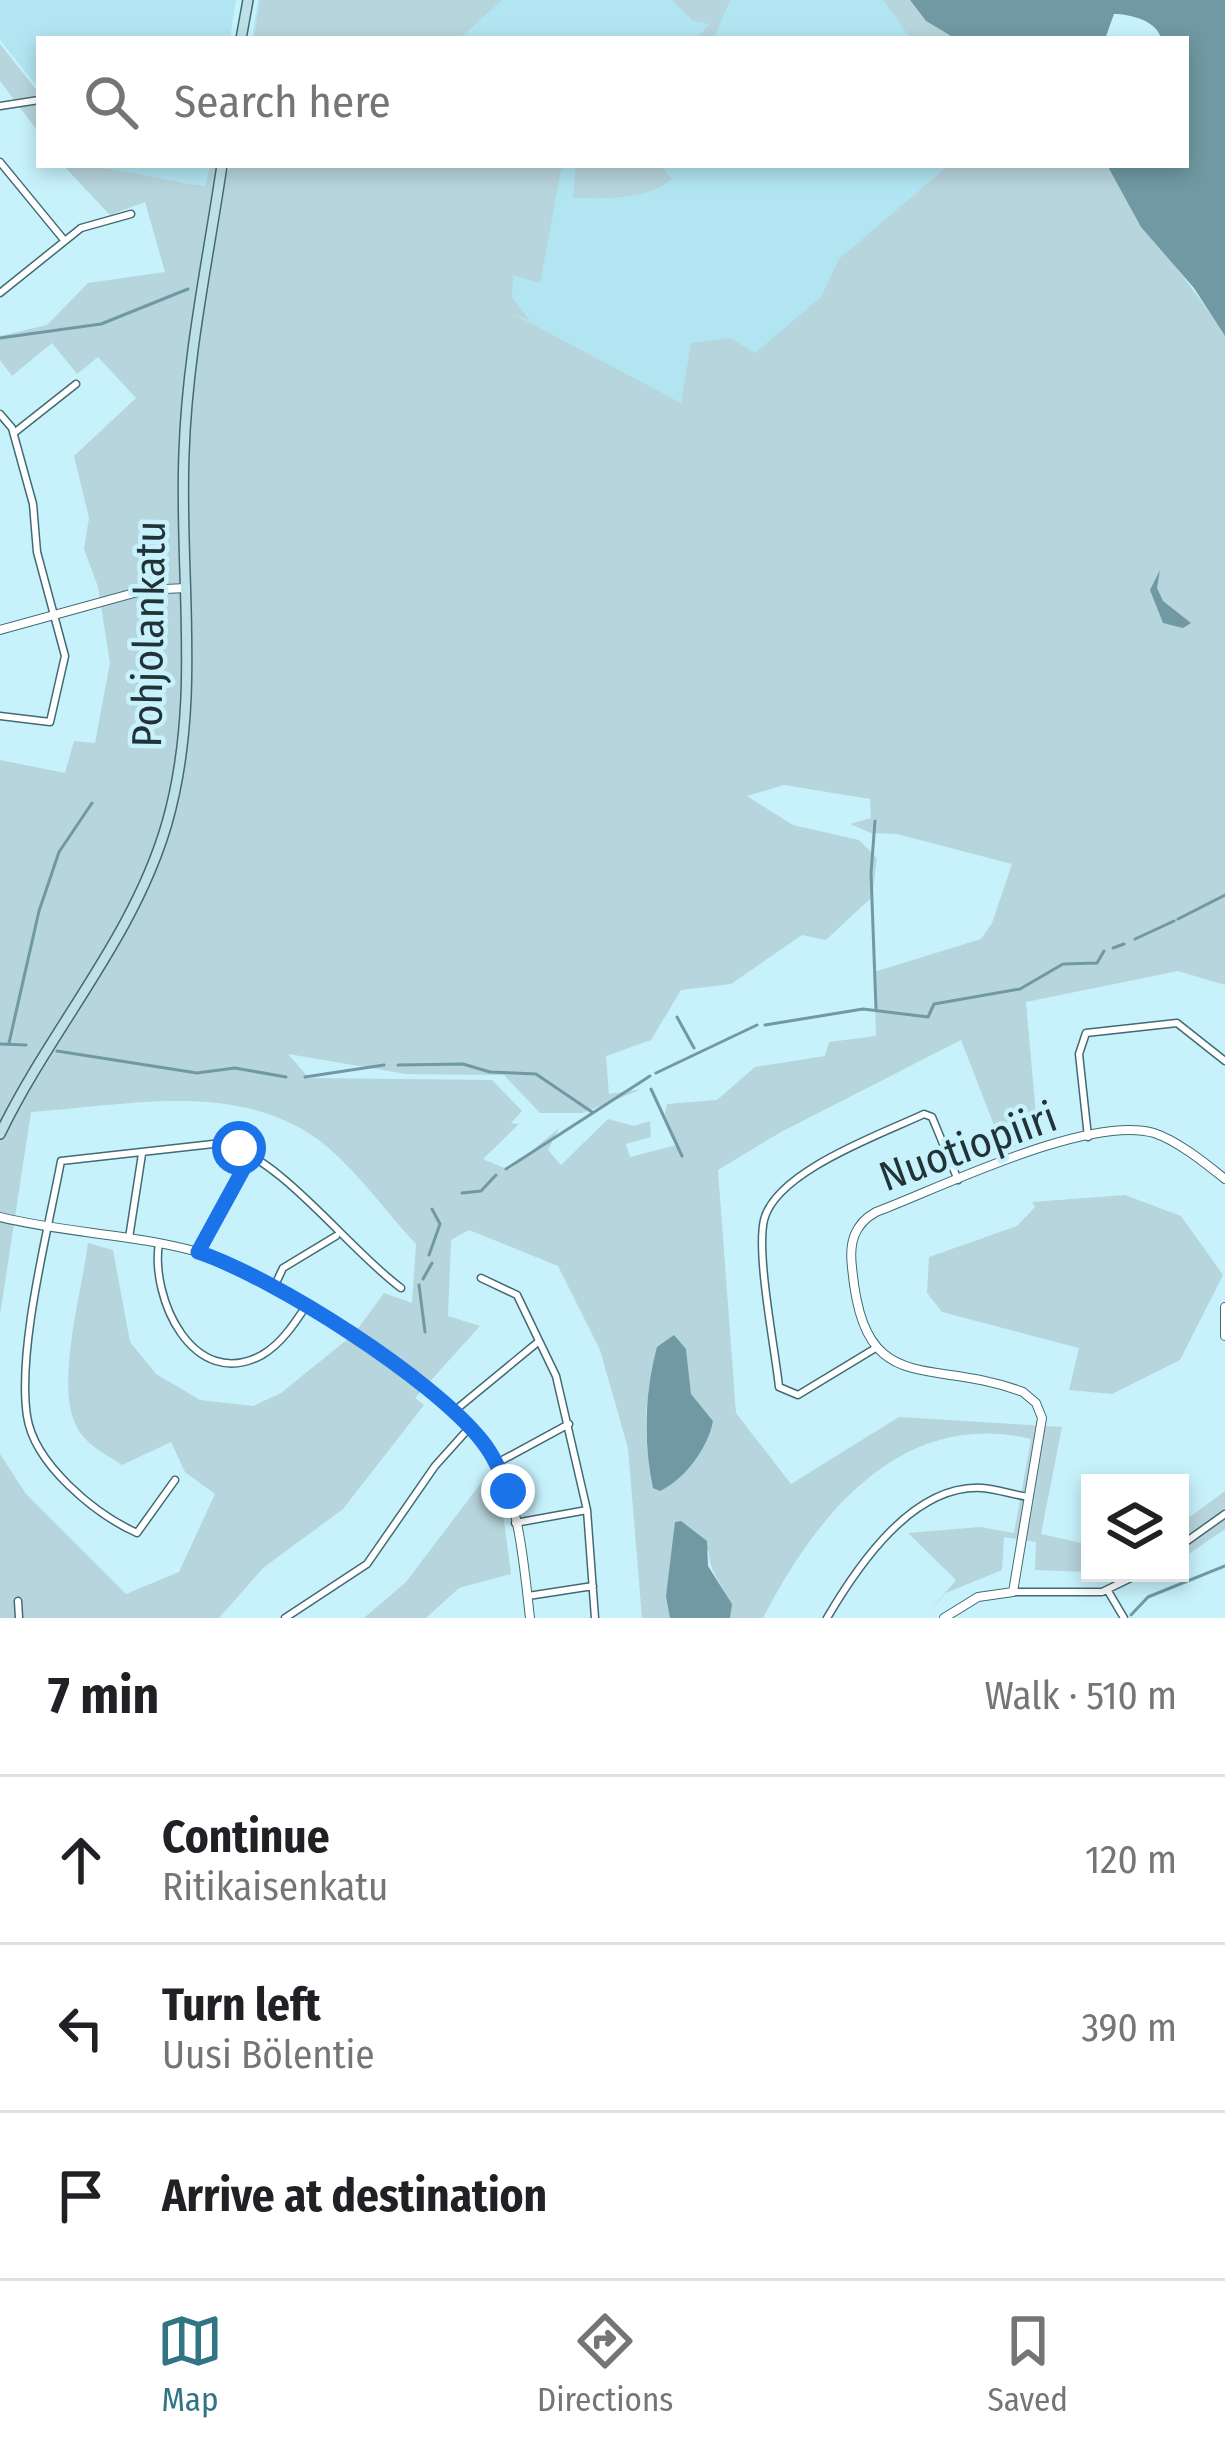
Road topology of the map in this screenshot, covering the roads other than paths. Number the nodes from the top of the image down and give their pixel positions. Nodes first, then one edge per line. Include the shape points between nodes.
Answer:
1 (248, 0) edge
2 (242, 36) edge
3 (36, 100) edge
4 (0, 106) edge
5 (0, 162) edge
6 (222, 168) edge
7 (131, 214) dead end
8 (64, 240) junction
9 (0, 293) edge
10 (76, 384) dead end
11 (0, 414) edge
12 (14, 433) junction
13 (186, 588) junction
14 (53, 614) junction
15 (0, 630) edge
16 (0, 716) edge
17 (1225, 1060) edge
18 (0, 1134) edge
19 (1088, 1137) junction
20 (142, 1154) junction
21 (251, 1155) junction
22 (1225, 1179) edge
23 (958, 1180) junction
24 (0, 1217) edge
25 (50, 1225) junction
26 (337, 1235) junction
27 (129, 1238) junction
28 (159, 1243) junction
29 (198, 1252) junction
30 (482, 1278) dead end
31 (275, 1285) junction
32 (401, 1288) dead end
33 (307, 1306) junction
34 (1225, 1307) edge
35 (1225, 1336) edge
36 (538, 1342) junction
37 (874, 1349) junction
38 (454, 1412) junction
39 (569, 1424) junction
40 (470, 1427) junction
41 (496, 1463) junction
42 (175, 1480) dead end
43 (1029, 1497) junction
44 (587, 1510) junction
45 (1225, 1514) edge
46 (515, 1523) junction
47 (1189, 1540) edge
48 (1124, 1582) edge
49 (593, 1586) junction
50 (1108, 1591) junction
51 (1013, 1592) junction
52 (528, 1597) junction
53 (18, 1601) dead end
54 (530, 1617) edge
55 (19, 1618) edge
56 (285, 1618) edge
57 (516, 1618) edge
58 (595, 1618) edge
59 (826, 1618) edge
60 (944, 1618) edge
61 (1123, 1618) edge

1 - 2 main road
3 - 4 street
5 - 8 street
6 - 13 main road, Pohjolankatu via 188,392
7 - 8 street
8 - 9 street
10 - 12 street
11 - 12 street
12 - 14 street
13 - 14 street
13 - 18 main road, Pohjolankatu via 184,742 157,855 115,942 33,1065
14 - 15 street
14 - 16 street via 65,656 52,718 43,724
17 - 19 street via 1177,1023 1086,1033 1079,1054
19 - 22 street, Nuotiopiiri via 1157,1134
19 - 23 street, Nuotiopiiri
20 - 21 street via 222,1143
20 - 25 street via 61,1161
20 - 27 street
21 - 26 street
21 - 29 street
23 - 37 street, Nuotiopiiri via 875,1212 857,1228 850,1256 855,1306
23 - 37 street via 924,1114 823,1162 770,1206 764,1239 779,1388 792,1396 806,1392
24 - 25 street
25 - 27 street
25 - 42 street via 26,1368 27,1418 47,1463 136,1534
26 - 31 street via 283,1268
26 - 32 street
27 - 28 street
28 - 29 street
28 - 33 street via 167,1314 208,1356 261,1356
29 - 31 street
30 - 36 street via 517,1295
31 - 33 street
33 - 38 street
34 - 35 street
36 - 38 street
36 - 39 street
37 - 43 street via 901,1364 1032,1398 1042,1427
38 - 40 street
39 - 41 street
39 - 44 street
40 - 41 street
40 - 56 street via 368,1564
41 - 46 street
43 - 51 street
43 - 59 street via 981,1488 929,1504 871,1546
44 - 46 street
44 - 49 street
45 - 47 street
46 - 52 street
48 - 50 street
49 - 52 street
49 - 58 street
50 - 51 street
50 - 61 street
51 - 60 street via 978,1597
52 - 54 street
53 - 55 street
54 - 57 street

